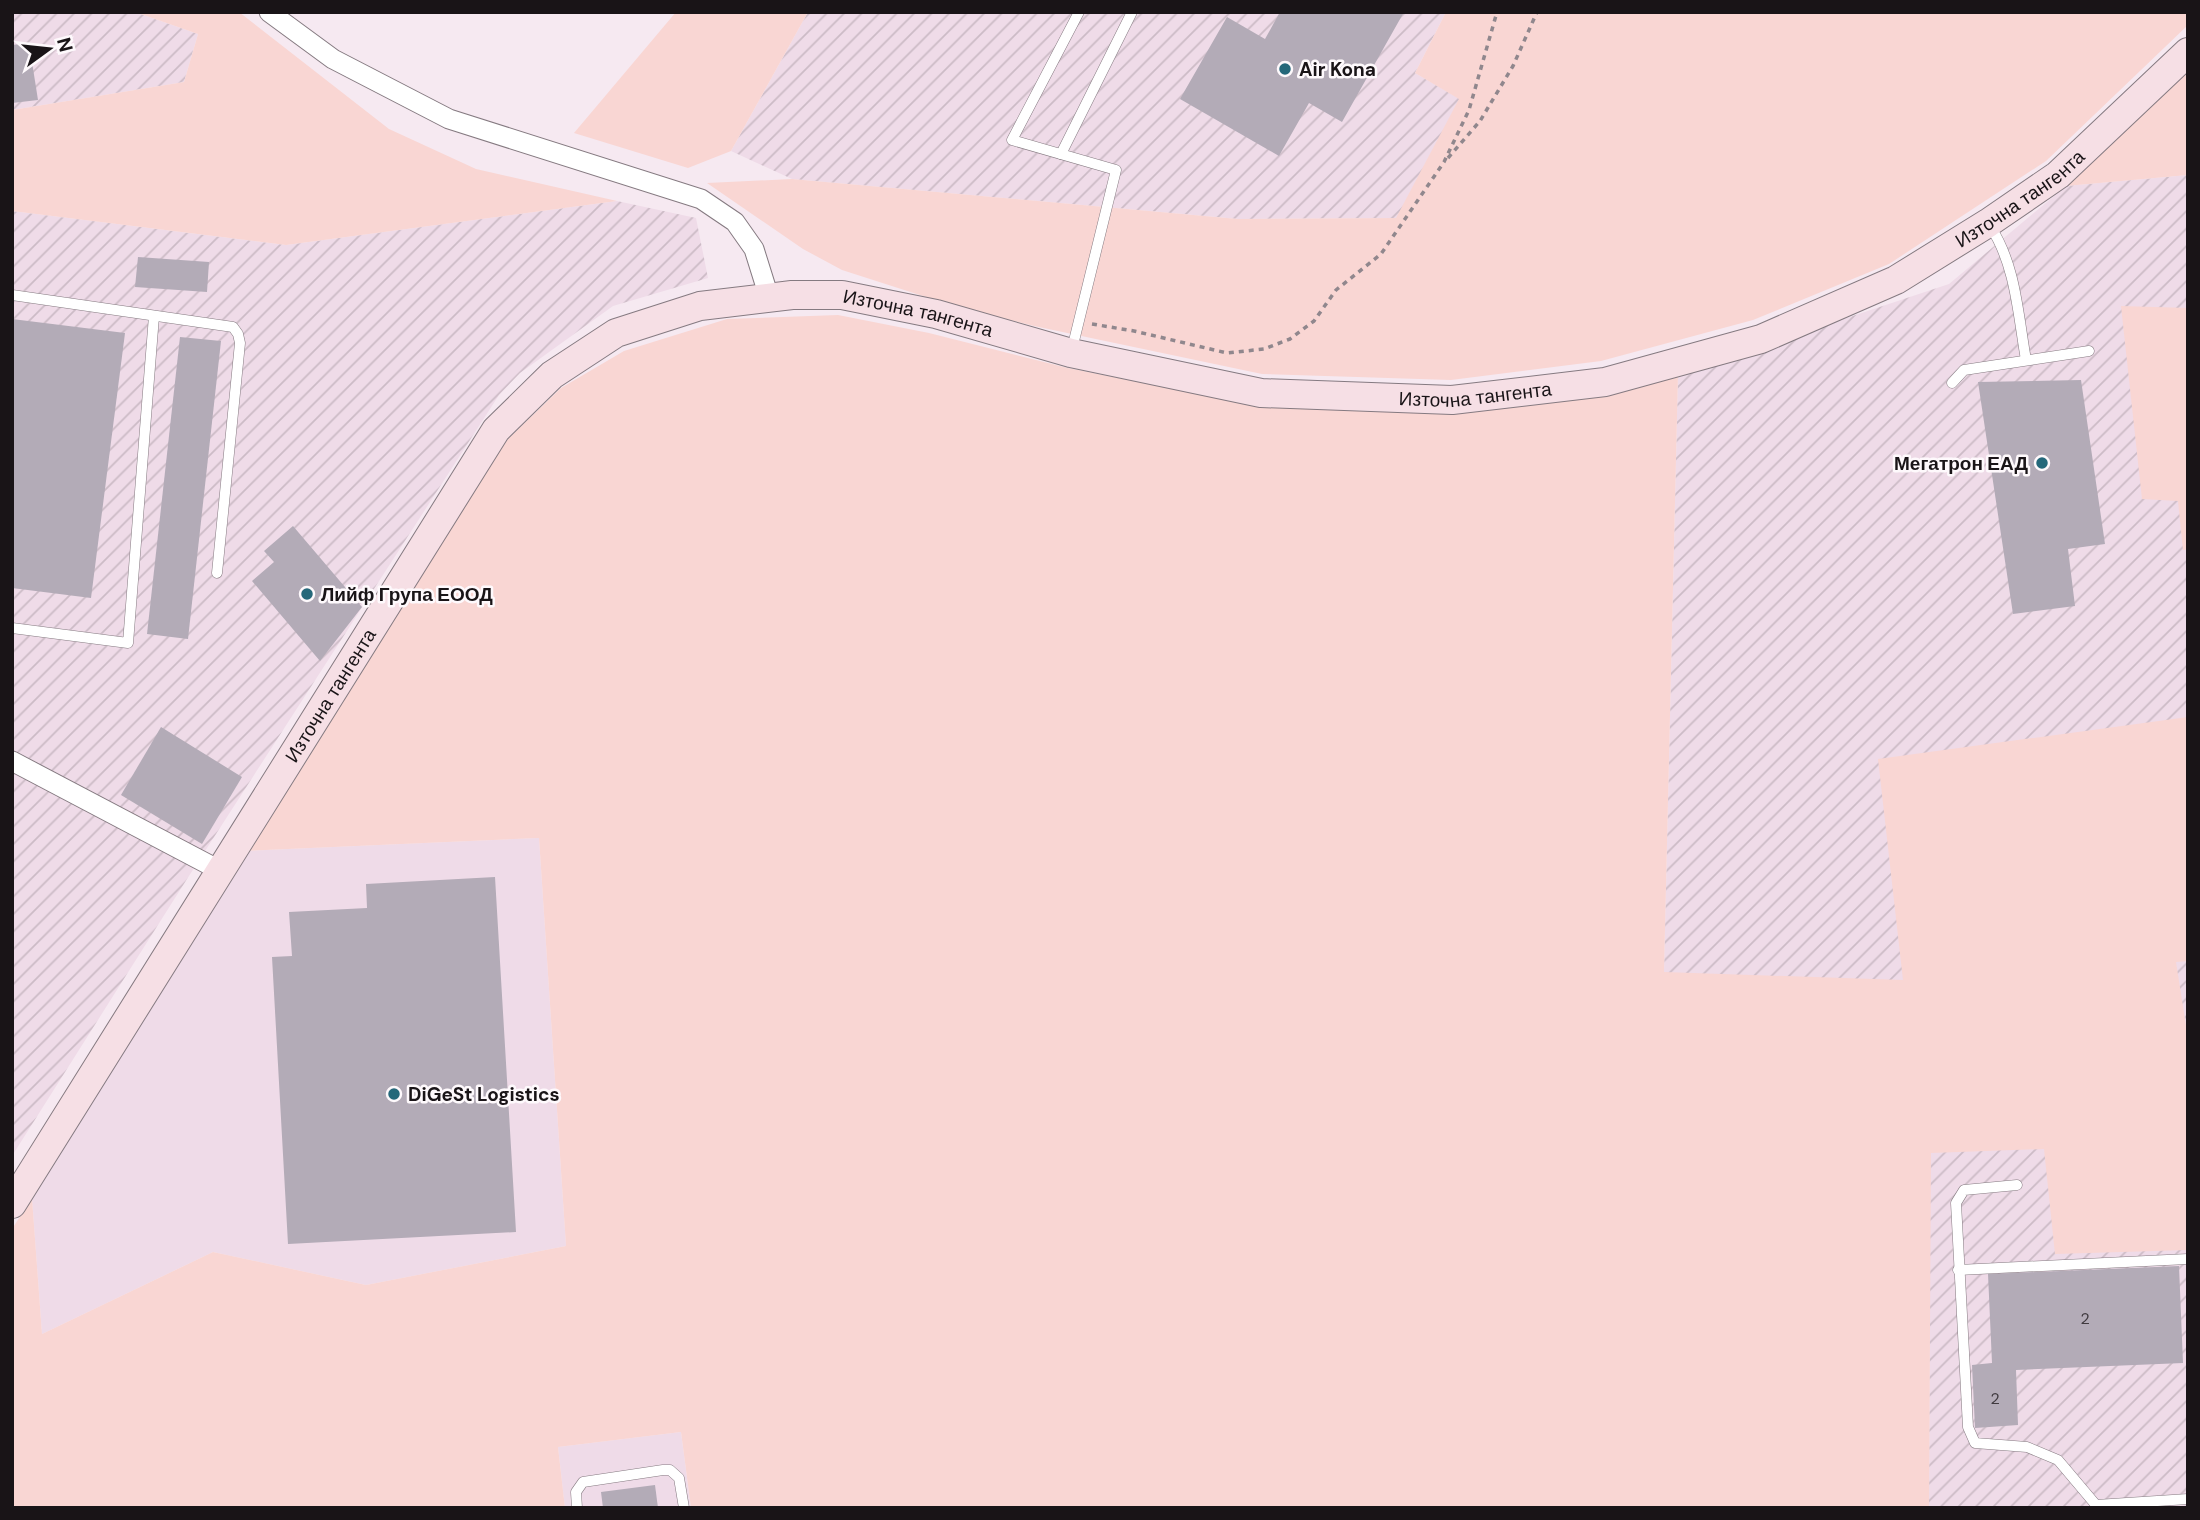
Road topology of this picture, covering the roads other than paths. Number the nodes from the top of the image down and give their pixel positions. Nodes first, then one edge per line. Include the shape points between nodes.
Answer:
1 (268, 12) edge
2 (1079, 12) edge
3 (1132, 12) edge
4 (2188, 52) edge
5 (1061, 154) junction
6 (1988, 223) junction
7 (12, 295) edge
8 (769, 297) junction
9 (153, 316) junction
10 (2090, 351) dead end
11 (1071, 353) junction
12 (2026, 360) junction
13 (1952, 383) dead end
14 (217, 573) dead end
15 (12, 628) edge
16 (12, 761) edge
17 (219, 870) junction
18 (2017, 1185) dead end
19 (12, 1204) edge
20 (2188, 1259) edge
21 (1958, 1270) junction
22 (2188, 1499) edge
23 (2096, 1506) edge
24 (577, 1508) edge
25 (684, 1508) edge

1 - 8 street via 334,59 449,119 701,199 735,222 754,249
2 - 5 lane via 1012,141
3 - 5 lane
4 - 6 street, Източна тангента via 2058,174
5 - 11 lane via 1116,170
6 - 11 street, Източна тангента via 1896,279 1761,339 1605,382 1452,400 1261,393
6 - 12 lane via 2009,265
7 - 9 lane
8 - 11 street, Източна тангента via 842,295 936,314
8 - 17 street, Източна тангента via 700,306 616,333 552,374 496,430
9 - 14 lane via 233,327 238,334
9 - 15 lane via 128,643
10 - 12 lane
12 - 13 lane via 1964,370
16 - 17 street
17 - 19 street, Източна тангента
18 - 21 lane via 1964,1190 1956,1203
20 - 21 lane
21 - 23 lane via 1968,1427 1975,1443 2027,1447 2058,1460
22 - 23 lane
24 - 25 lane via 576,1492 583,1482 663,1470 679,1478

